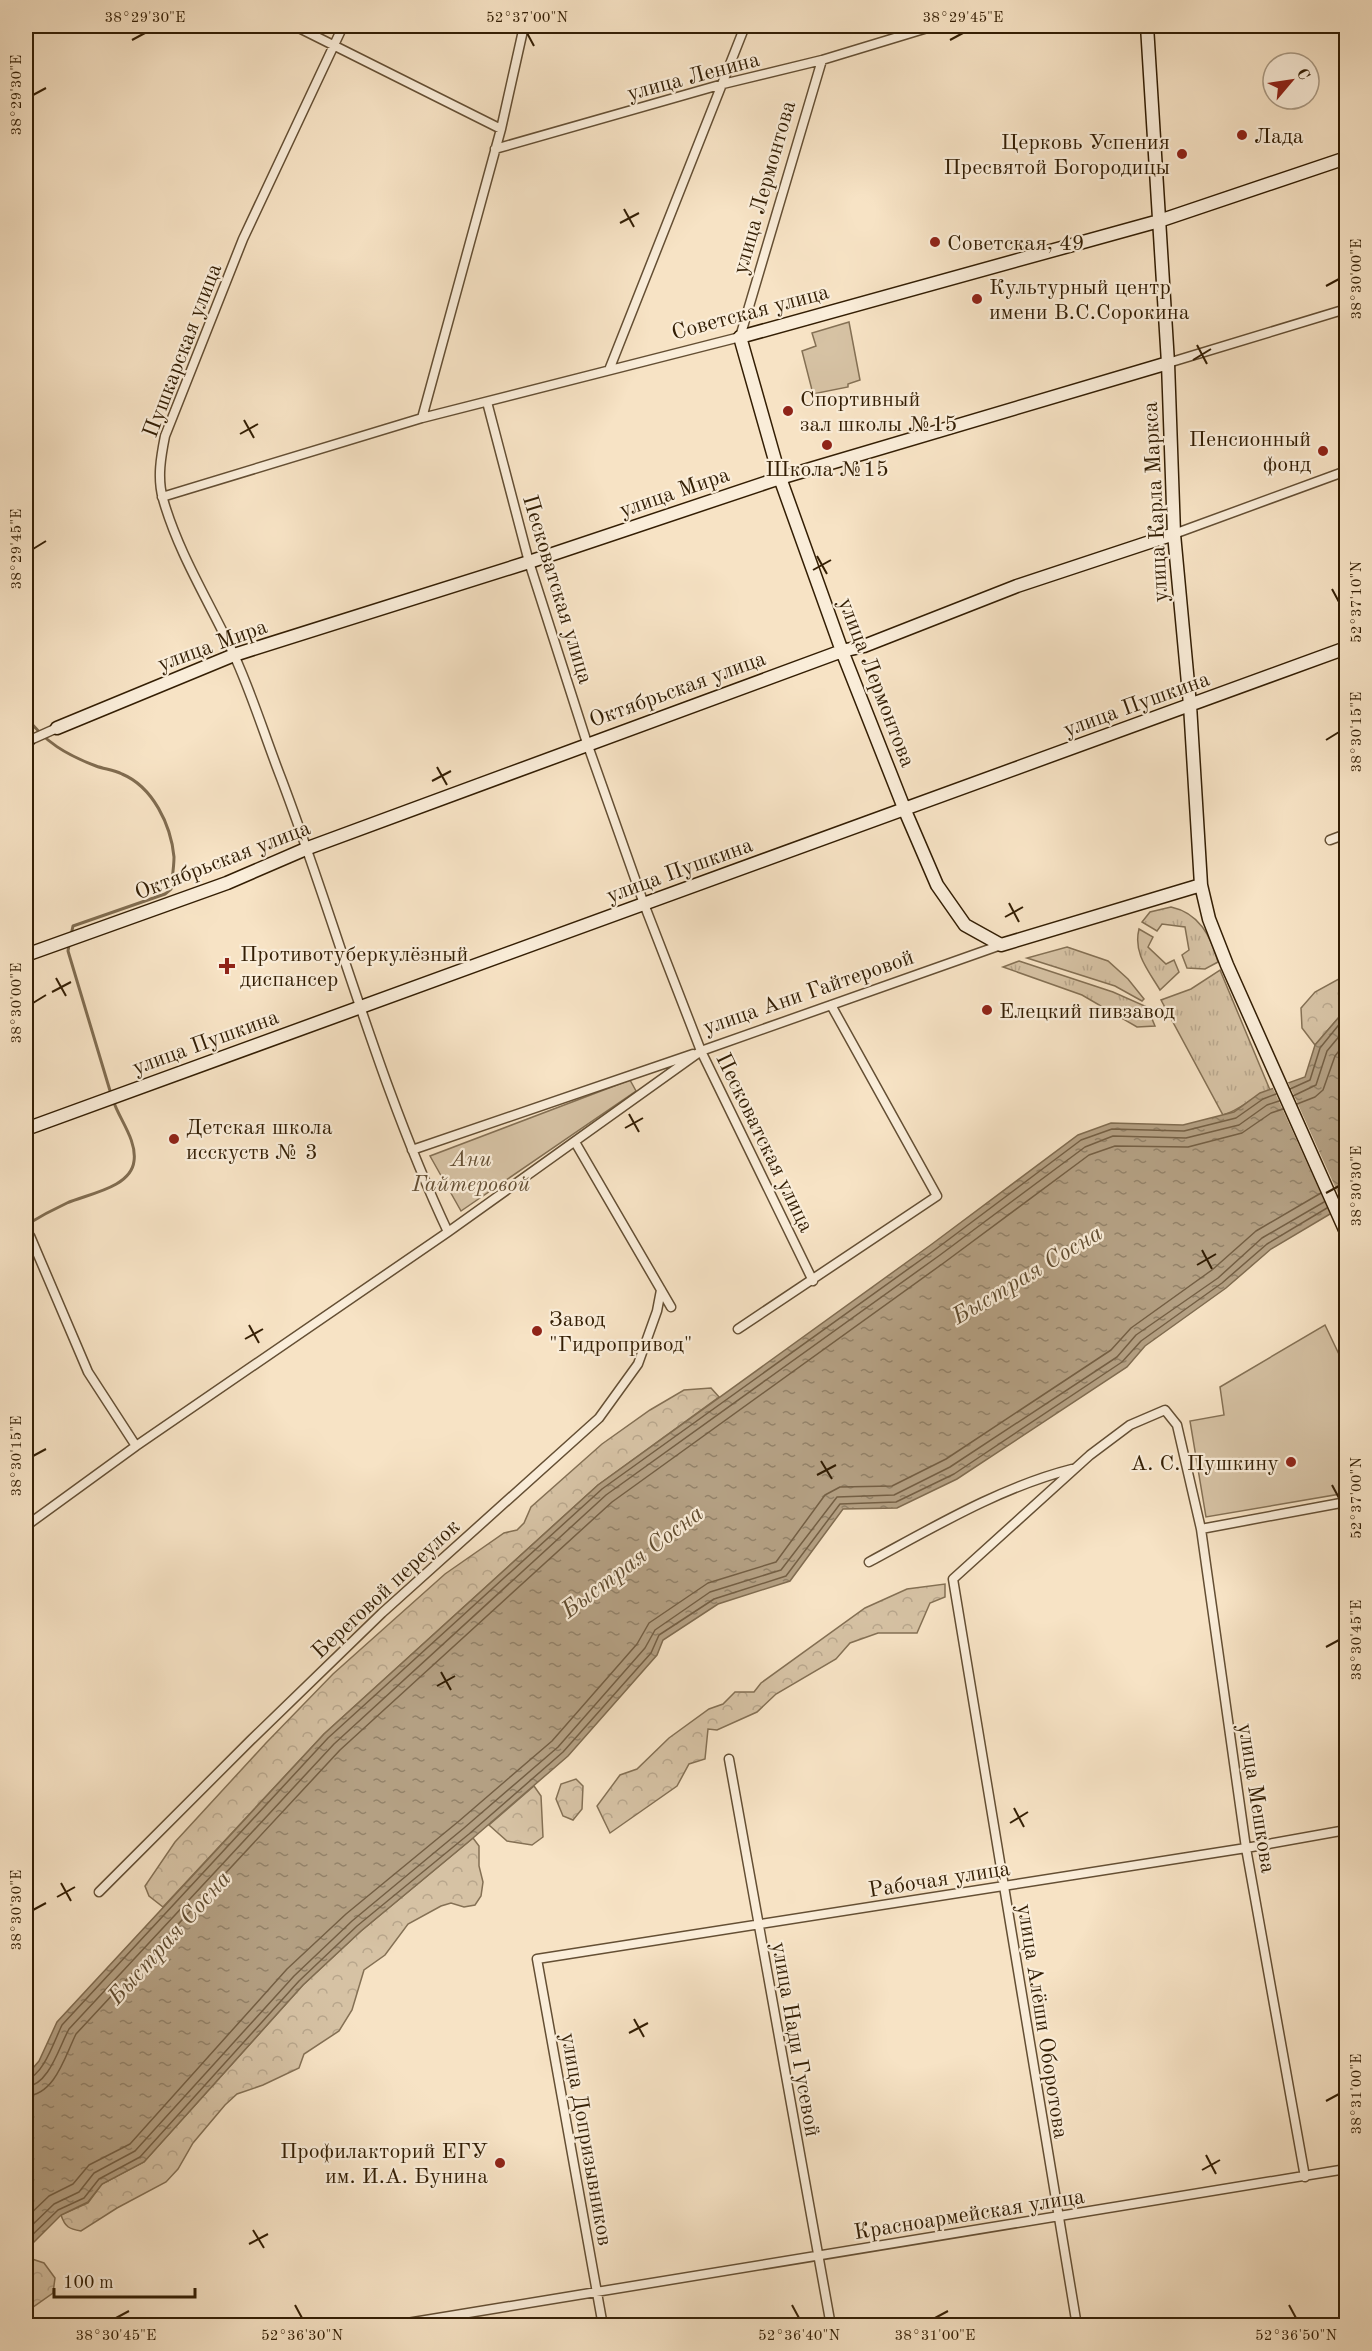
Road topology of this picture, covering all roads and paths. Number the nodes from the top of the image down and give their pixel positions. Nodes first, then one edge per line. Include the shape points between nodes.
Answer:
1 (295, 26) edge
2 (342, 26) edge
3 (524, 26) edge
4 (745, 26) edge
5 (934, 26) edge
6 (1147, 26) edge
7 (335, 45) junction
8 (822, 60) junction
9 (723, 84) junction
10 (501, 129) junction
11 (495, 149) junction
12 (1347, 158) edge
13 (1159, 221) junction
14 (1347, 309) edge
15 (740, 337) junction
16 (1168, 363) junction
17 (609, 370) junction
18 (487, 402) junction
19 (422, 418) junction
20 (1347, 471) edge
21 (780, 478) junction
22 (162, 497) junction
23 (1174, 534) junction
24 (529, 562) junction
25 (1347, 648) edge
26 (842, 651) junction
27 (234, 655) junction
28 (1190, 705) junction
29 (57, 728) joint
30 (26, 740) edge
31 (587, 743) junction
32 (904, 809) junction
33 (1347, 834) edge
34 (1330, 840) dead end
35 (308, 848) junction
36 (1201, 885) junction
37 (644, 904) junction
38 (1001, 945) junction
39 (26, 955) edge
40 (831, 1005) junction
41 (359, 1008) junction
42 (702, 1050) junction
43 (26, 1129) edge
44 (575, 1142) junction
45 (412, 1150) junction
46 (448, 1232) junction
47 (1347, 1232) edge
48 (30, 1236) dead end
49 (813, 1281) junction
50 (661, 1290) junction
51 (672, 1307) dead end
52 (738, 1329) dead end
53 (136, 1446) junction
54 (1076, 1468) junction
55 (1347, 1502) edge
56 (26, 1526) edge
57 (1201, 1529) junction
58 (869, 1562) dead end
59 (729, 1759) dead end
60 (1347, 1830) edge
61 (1246, 1848) junction
62 (1004, 1886) junction
63 (99, 1892) dead end
64 (758, 1926) junction
65 (537, 1959) joint
66 (1347, 2169) edge
67 (1305, 2177) junction
68 (1059, 2217) junction
69 (818, 2256) junction
70 (598, 2293) junction
71 (389, 2325) edge
72 (603, 2325) edge
73 (831, 2325) edge
74 (1077, 2325) edge

1 - 7 street
2 - 7 street, Пушкарская улица
3 - 10 street
4 - 9 street
5 - 8 street, улица Ленина
6 - 13 street, улица Карла Маркса
7 - 10 street
7 - 22 street, Пушкарская улица via 243,239 165,436 160,462
8 - 9 street, улица Ленина
8 - 15 street, улица Лермонтова
9 - 11 street, улица Ленина
9 - 17 street
10 - 11 street
11 - 19 street
12 - 13 street, Советская улица
13 - 15 street, Советская улица
13 - 16 street, улица Карла Маркса
14 - 16 street, улица Мира
15 - 17 street, Советская улица
15 - 21 street, улица Лермонтова
16 - 21 street, улица Мира
16 - 23 street, улица Карла Маркса
17 - 18 street, Советская улица
18 - 19 street, Советская улица
18 - 24 street, Песковатская улица
19 - 22 street, Советская улица
20 - 23 street, Октябрьская улица
21 - 24 street, улица Мира
21 - 26 street, улица Лермонтова
22 - 27 street, Пушкарская улица via 190,572
23 - 26 street, Октябрьская улица via 1017,586
23 - 28 street, улица Карла Маркса
24 - 27 street, улица Мира
24 - 31 street, Песковатская улица
25 - 28 street, улица Пушкина
26 - 31 street, Октябрьская улица
26 - 32 street, улица Лермонтова
27 - 29 street, улица Мира
27 - 35 street, Пушкарская улица
28 - 32 street, улица Пушкина
28 - 36 street, улица Карла Маркса
29 - 30 street, улица Мира
31 - 35 street, Октябрьская улица
31 - 37 street, Песковатская улица
32 - 37 street, улица Пушкина
32 - 38 street, улица Лермонтова via 937,885 965,925
33 - 34 street
35 - 39 street, Октябрьская улица via 227,883
35 - 41 street, Пушкарская улица
36 - 38 street, улица Ани Гайтеровой
36 - 47 street, улица Карла Маркса via 1209,919 1229,970
37 - 41 street, улица Пушкина
37 - 42 street, Песковатская улица
38 - 40 street, улица Ани Гайтеровой
40 - 42 street, улица Ани Гайтеровой
40 - 49 street via 937,1196
41 - 43 street, улица Пушкина
41 - 45 street, Пушкарская улица
42 - 44 street, улица Ани Гайтеровой
42 - 45 street
42 - 49 street, Песковатская улица
44 - 46 street, улица Ани Гайтеровой
44 - 50 street
45 - 46 street, Пушкарская улица
46 - 53 street, улица Ани Гайтеровой
48 - 53 street via 88,1372
49 - 52 street
50 - 51 street
50 - 63 street, Береговой переулок via 638,1364 599,1418 382,1612
53 - 56 street, улица Ани Гайтеровой
54 - 57 street, улица Мешкова via 1130,1425 1165,1410 1177,1425
54 - 58 street via 1042,1477
54 - 62 street, улица Алёши Оборотова via 953,1579
55 - 57 street
57 - 61 street, улица Мешкова
59 - 64 street, улица Нади Гусевой
60 - 61 street, Рабочая улица
61 - 62 street, Рабочая улица
61 - 67 street, улица Мешкова
62 - 64 street, Рабочая улица
62 - 68 street, улица Алёши Оборотова
64 - 65 street, Рабочая улица
64 - 69 street, улица Нади Гусевой
65 - 70 street, улица Допризывников
66 - 67 street, Красноармейская улица
67 - 68 street, Красноармейская улица
68 - 69 street, Красноармейская улица
68 - 74 street, улица Алёши Оборотова
69 - 70 street, Красноармейская улица
69 - 73 street, улица Нади Гусевой
70 - 71 street, Красноармейская улица
70 - 72 street, улица Допризывников

